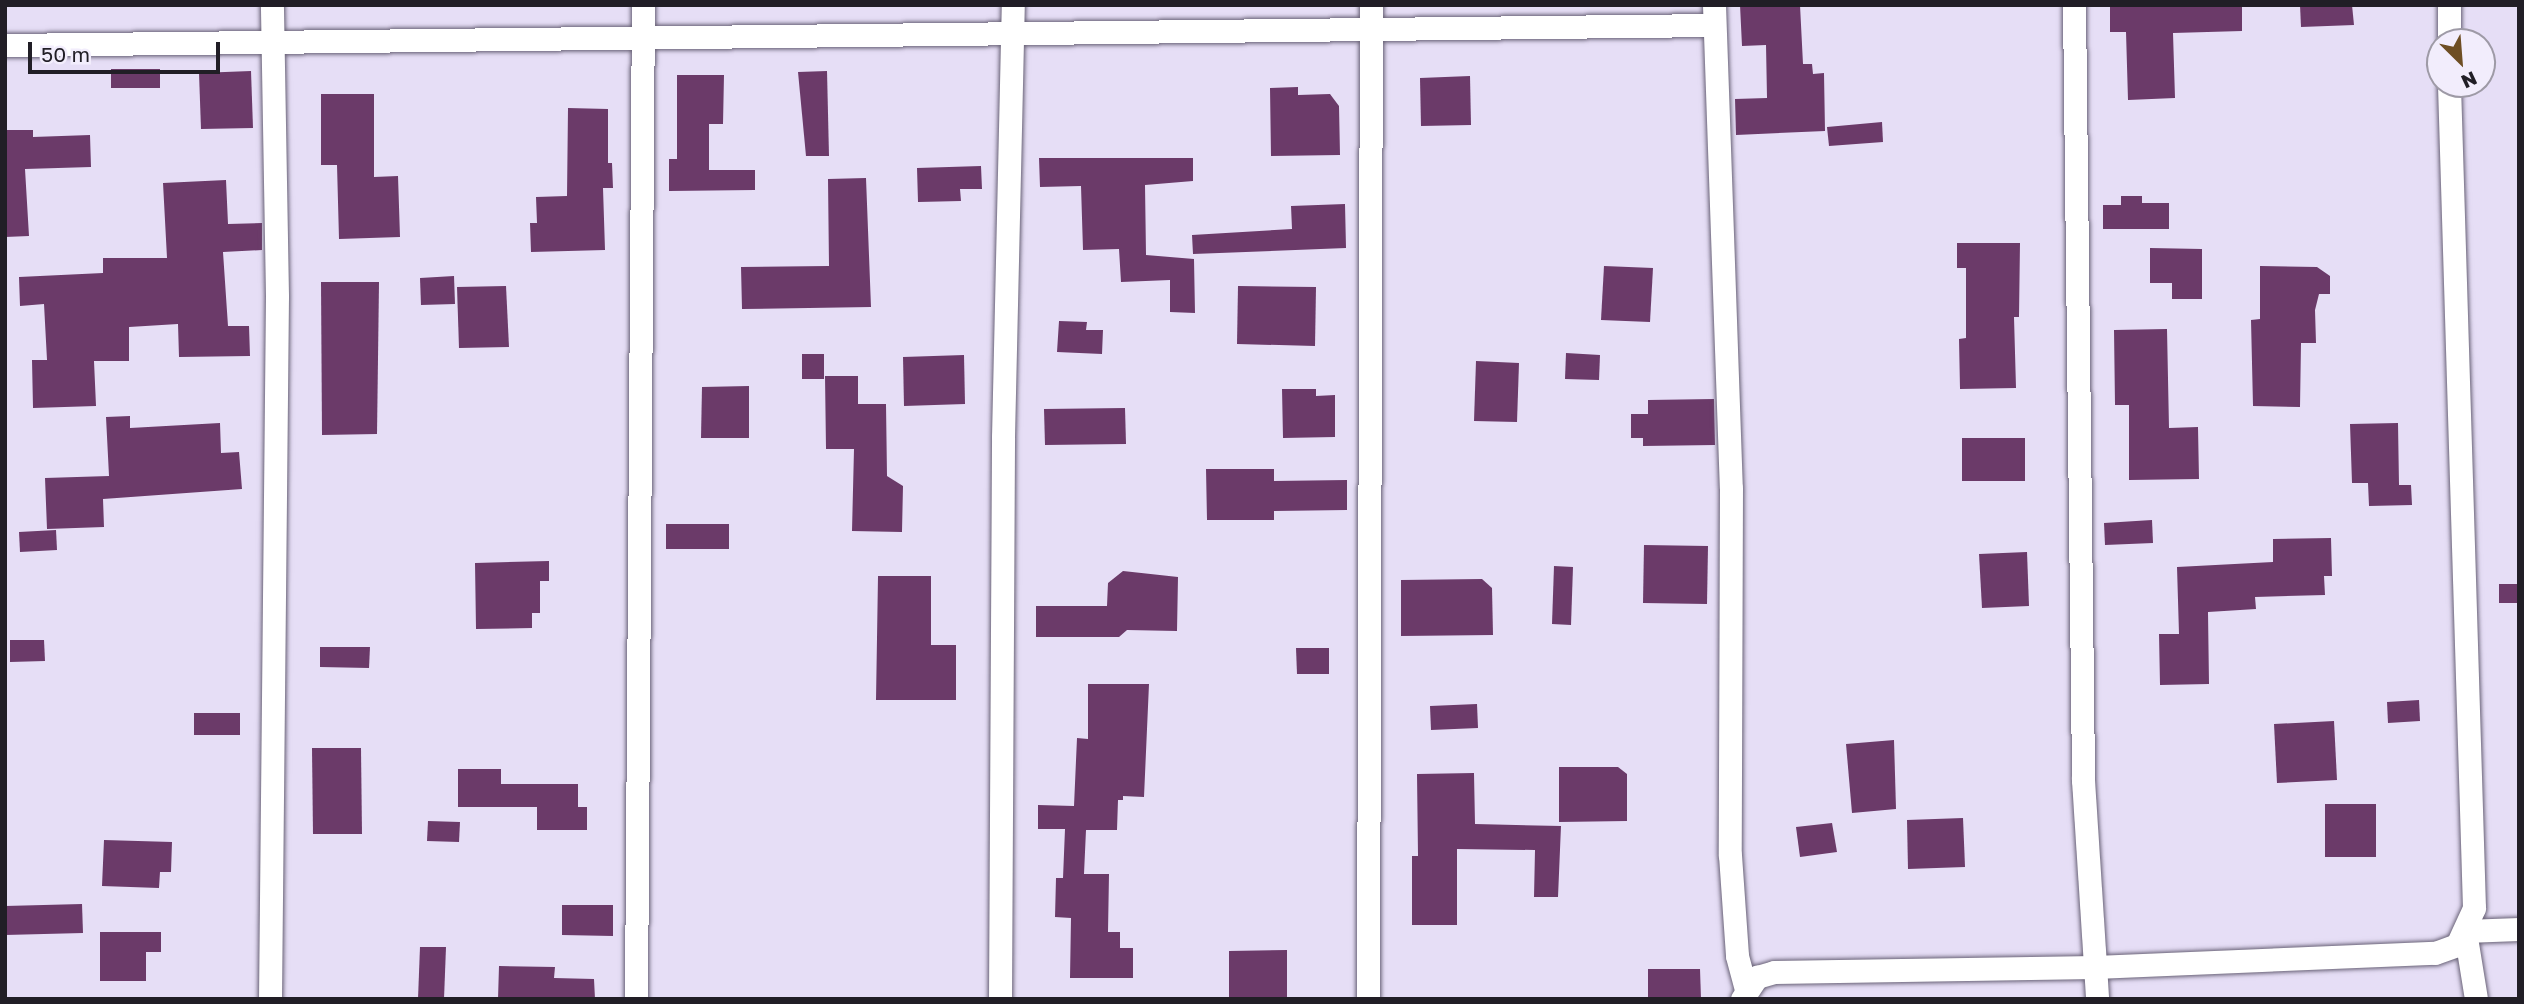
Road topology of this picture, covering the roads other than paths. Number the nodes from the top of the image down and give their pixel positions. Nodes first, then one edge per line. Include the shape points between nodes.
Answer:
1 (272, 5) edge
2 (643, 5) edge
3 (1013, 5) edge
4 (1371, 5) edge
5 (2074, 5) edge
6 (2449, 5) edge
7 (1714, 15) edge
8 (2449, 28) edge
9 (1371, 30) junction
10 (1013, 33) junction
11 (642, 40) junction
12 (271, 44) junction
13 (5, 45) edge
14 (2449, 98) edge
15 (2519, 929) edge
16 (2465, 932) junction
17 (2095, 967) junction
18 (1744, 994) edge
19 (270, 999) edge
20 (636, 999) edge
21 (1000, 999) edge
22 (1367, 999) edge
23 (2096, 999) edge
24 (2476, 999) edge

1 - 12 street
2 - 11 street
3 - 10 street
4 - 9 street
5 - 17 street via 2083,780
6 - 8 street
7 - 9 street
7 - 18 street via 1731,488 1730,855
9 - 10 street
9 - 22 street
10 - 11 street
10 - 21 street via 1003,437
11 - 12 street
11 - 20 street
12 - 13 street
12 - 19 street via 277,296
14 - 16 street via 2474,908
15 - 16 street
16 - 17 street via 2457,945 2435,953
16 - 24 street
17 - 18 street via 1774,972 1756,977
17 - 23 street

